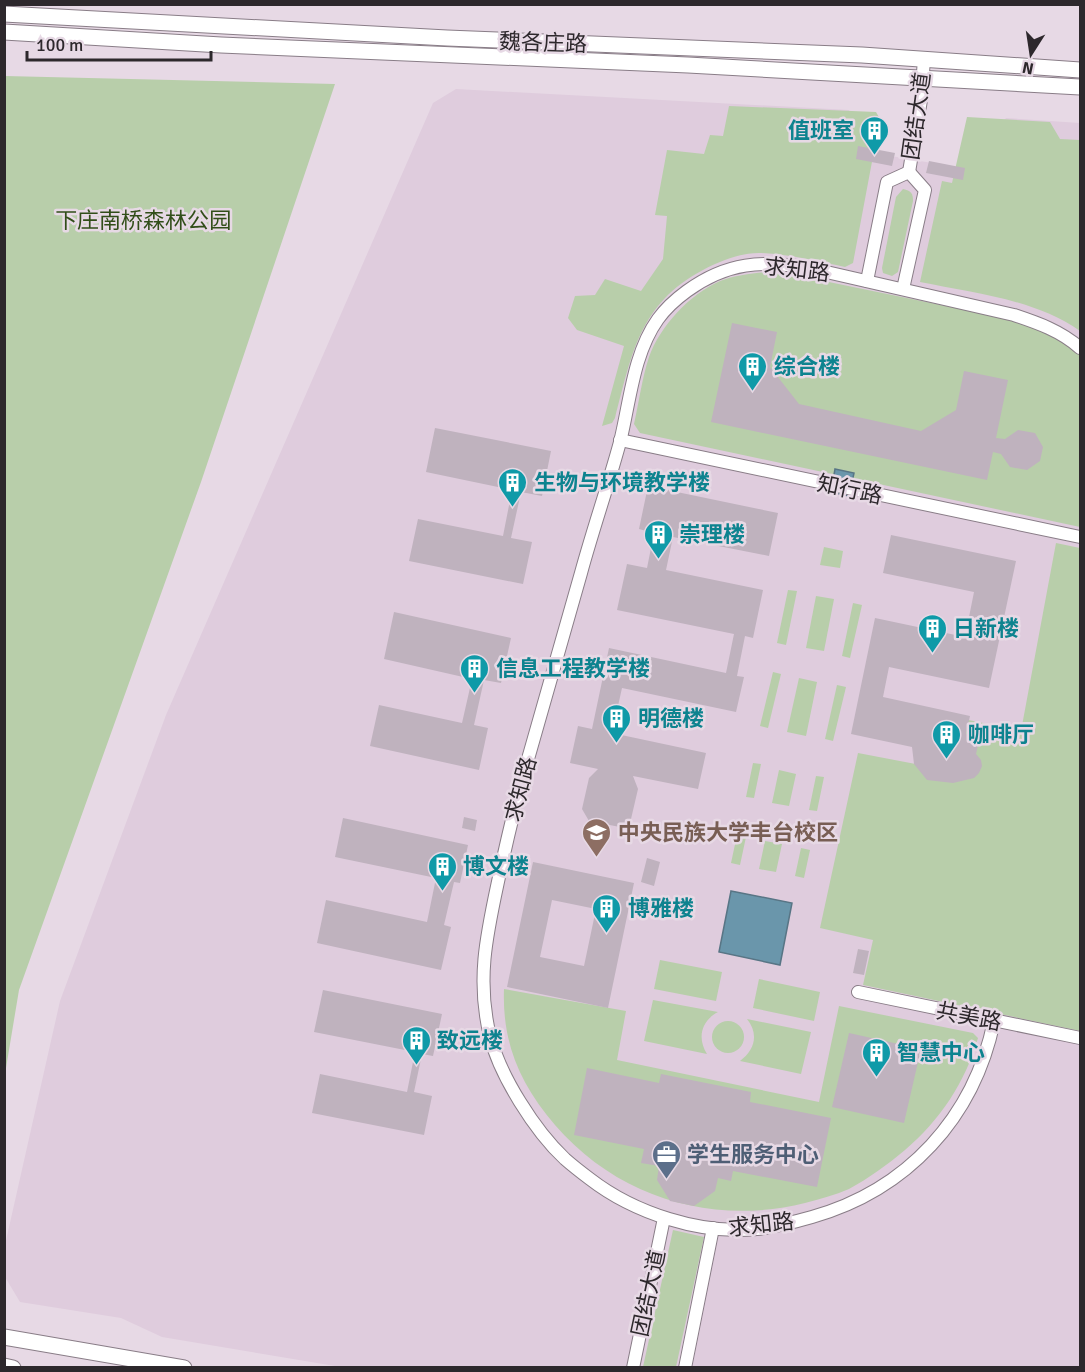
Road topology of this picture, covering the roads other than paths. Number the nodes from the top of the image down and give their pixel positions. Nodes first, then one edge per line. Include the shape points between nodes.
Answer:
1 (4, 14) edge
2 (4, 32) edge
3 (924, 59) junction
4 (1080, 70) edge
5 (923, 78) junction
6 (1080, 87) edge
7 (909, 172) junction
8 (867, 281) junction
9 (903, 290) junction
10 (1080, 348) edge
11 (620, 440) junction
12 (1080, 537) edge
13 (858, 992) dead end
14 (994, 1021) junction
15 (1080, 1038) edge
16 (664, 1218) junction
17 (713, 1228) junction
18 (4, 1337) edge
19 (4, 1366) edge
20 (13, 1368) edge
21 (184, 1368) edge
22 (633, 1368) edge
23 (685, 1368) edge

1 - 3 main road, 魏各庄路
2 - 5 main road, 魏各庄路
3 - 4 main road, 魏各庄路
3 - 5 street, 团结大道
5 - 6 main road, 魏各庄路
5 - 7 street, 团结大道
7 - 8 street, 团结大道 via 887,182
7 - 9 street, 团结大道 via 925,190
8 - 9 street, 求知路
8 - 11 street, 求知路 via 778,263 740,266 698,283 658,319 646,341
9 - 10 street, 求知路 via 1014,315 1051,329
11 - 12 street, 知行路
11 - 16 street, 求知路 via 512,816 486,940 484,1006 490,1039 515,1094 564,1159 631,1205
13 - 14 street, 共美路
14 - 15 street, 共美路
14 - 17 street, 求知路 via 978,1077 966,1097 929,1150 901,1175 826,1213 788,1224 755,1229
16 - 17 street, 求知路
16 - 22 street, 团结大道
17 - 23 street
18 - 21 main road
19 - 20 main road

